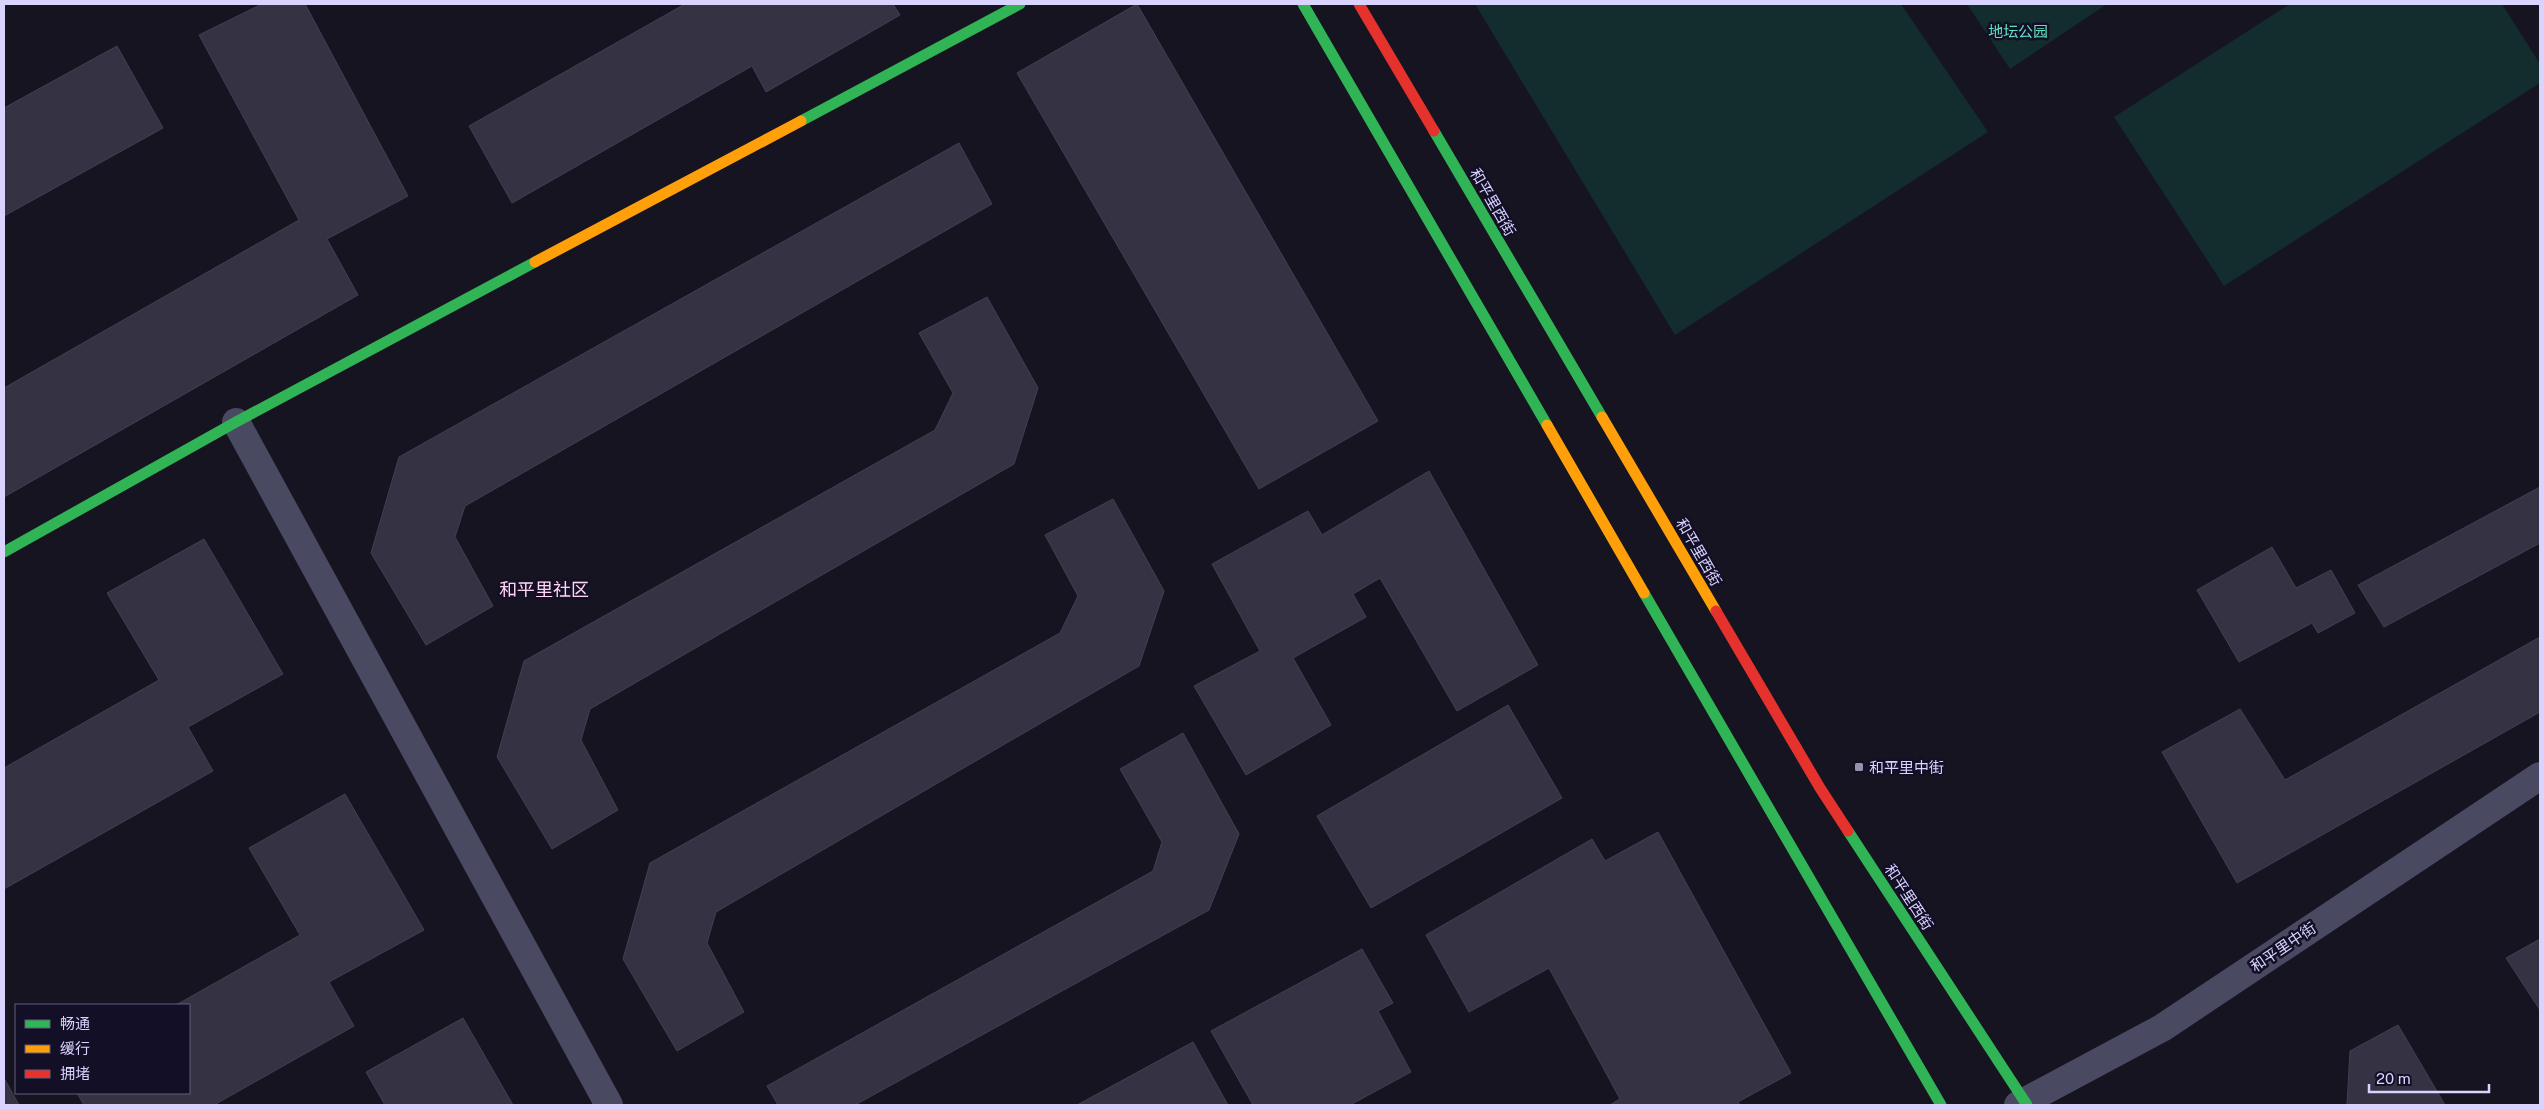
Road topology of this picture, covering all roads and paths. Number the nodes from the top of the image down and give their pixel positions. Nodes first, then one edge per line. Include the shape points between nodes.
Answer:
1 (1020, 4) edge
2 (1303, 4) edge
3 (1359, 4) edge
4 (236, 422) junction
5 (4, 552) edge
6 (2540, 776) edge
7 (2023, 1104) edge
8 (610, 1105) edge
9 (1941, 1105) edge

1 - 4 main road
2 - 9 main road
3 - 7 main road, 和平里西街 via 1820,788
4 - 5 main road
4 - 8 street
6 - 7 street, 和平里中街 via 2162,1028

